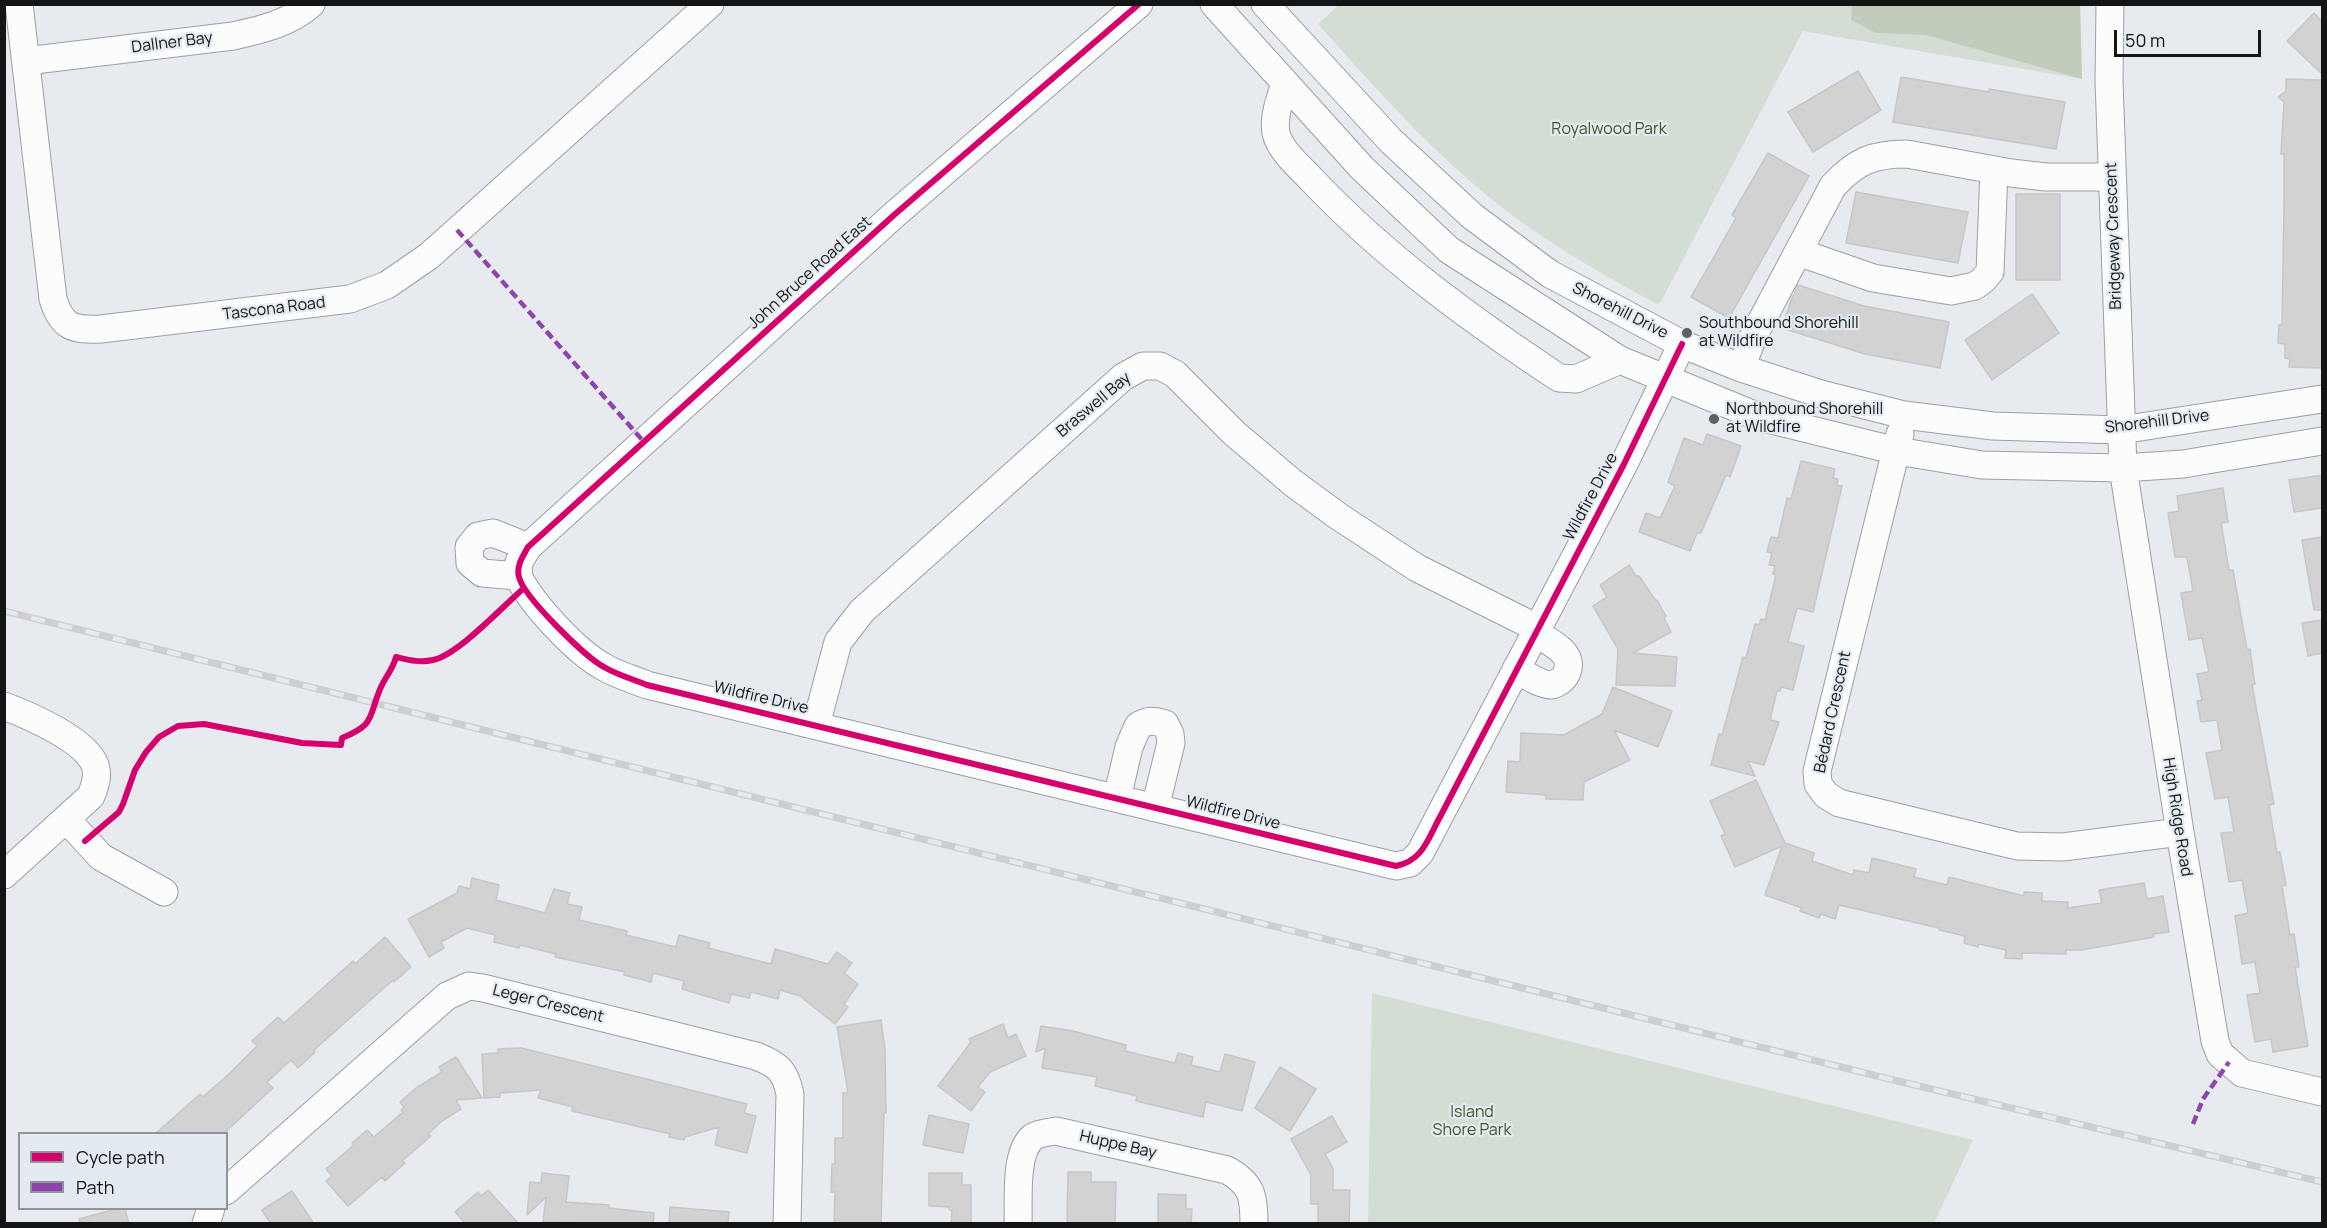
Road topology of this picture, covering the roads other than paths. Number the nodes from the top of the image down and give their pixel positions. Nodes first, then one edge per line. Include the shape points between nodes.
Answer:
1 (19, 4) edge
2 (311, 4) edge
3 (1139, 4) edge
4 (1214, 4) edge
5 (1265, 4) edge
6 (2110, 4) edge
7 (704, 6) edge
8 (26, 61) junction
9 (1285, 84) junction
10 (1994, 170) junction
11 (2112, 177) junction
12 (1798, 252) junction
13 (1682, 344) junction
14 (1620, 360) junction
15 (1741, 368) junction
16 (1666, 380) junction
17 (2322, 399) edge
18 (1904, 415) junction
19 (2121, 430) junction
20 (2322, 441) edge
21 (1897, 451) junction
22 (2123, 468) junction
23 (528, 547) junction
24 (518, 576) junction
25 (1536, 631) junction
26 (1516, 669) junction
27 (4, 706) edge
28 (816, 725) junction
29 (1117, 798) junction
30 (1155, 808) junction
31 (68, 820) junction
32 (2180, 832) junction
33 (4, 875) edge
34 (164, 892) dead end
35 (2322, 1092) edge
36 (228, 1189) edge
37 (210, 1210) edge
38 (206, 1224) edge
39 (787, 1224) edge
40 (1018, 1224) edge
41 (1254, 1224) edge

1 - 8 street, Tascona Road
2 - 8 street, Dallner Bay via 283,22 233,36
3 - 23 street, John Bruce Road East via 894,215
4 - 9 street
5 - 13 street, Shorehill Drive via 1391,141 1472,216 1550,274
6 - 11 street, Bridgeway Crescent
7 - 8 street, Tascona Road via 429,256 387,285 350,299 101,329 80,330 66,324 53,299
9 - 14 street via 1362,168 1449,250
9 - 14 street via 1277,109 1276,134 1287,154 1375,242 1449,302 1559,378 1576,379
10 - 11 street via 2046,177
10 - 12 street via 1907,154 1868,159 1848,169 1833,186
10 - 12 street via 1990,272 1975,286 1951,291 1873,278
11 - 19 street, Bridgeway Crescent
12 - 15 street
13 - 15 street, Shorehill Drive
13 - 16 street, Wildfire Drive
14 - 16 street
15 - 18 street, Shorehill Drive
16 - 21 street via 1759,417
16 - 25 street, Wildfire Drive
17 - 19 street, Shorehill Drive
18 - 19 street, Shorehill Drive via 1993,426
18 - 21 street, Bédard Crescent
19 - 22 street, Bridgeway Crescent
20 - 22 street via 2183,464
21 - 22 street via 1982,465
21 - 32 street, Bédard Crescent via 1817,771 1818,784 1826,795 1839,803 2017,846 2063,847
22 - 32 street, High Ridge Road
23 - 24 street, John Bruce Road East via 519,562
23 - 24 street via 493,533 478,536 469,548 470,563 482,573
24 - 28 street, Wildfire Drive via 571,642 604,667 647,685
25 - 26 street, Wildfire Drive
25 - 26 street via 1566,656 1566,674 1551,685
25 - 28 street, Braswell Bay via 1417,568 1338,516 1234,433 1175,374 1160,366 1143,366 1123,377 862,611 838,642
26 - 30 street, Wildfire Drive via 1420,853 1410,863 1396,867
27 - 31 street via 74,741 92,759 96,784 91,796
28 - 29 street, Wildfire Drive
29 - 30 street, Wildfire Drive
29 - 30 street via 1138,726 1156,721 1165,724 1171,743
31 - 33 street
31 - 34 street via 101,857
32 - 35 street, High Ridge Road via 2220,1054 2241,1073
36 - 39 street, Leger Crescent via 447,996 469,986 756,1056 780,1068 790,1094
37 - 38 street
40 - 41 street, Huppe Bay via 1019,1171 1024,1149 1034,1136 1056,1131 1227,1170 1242,1179 1251,1192

